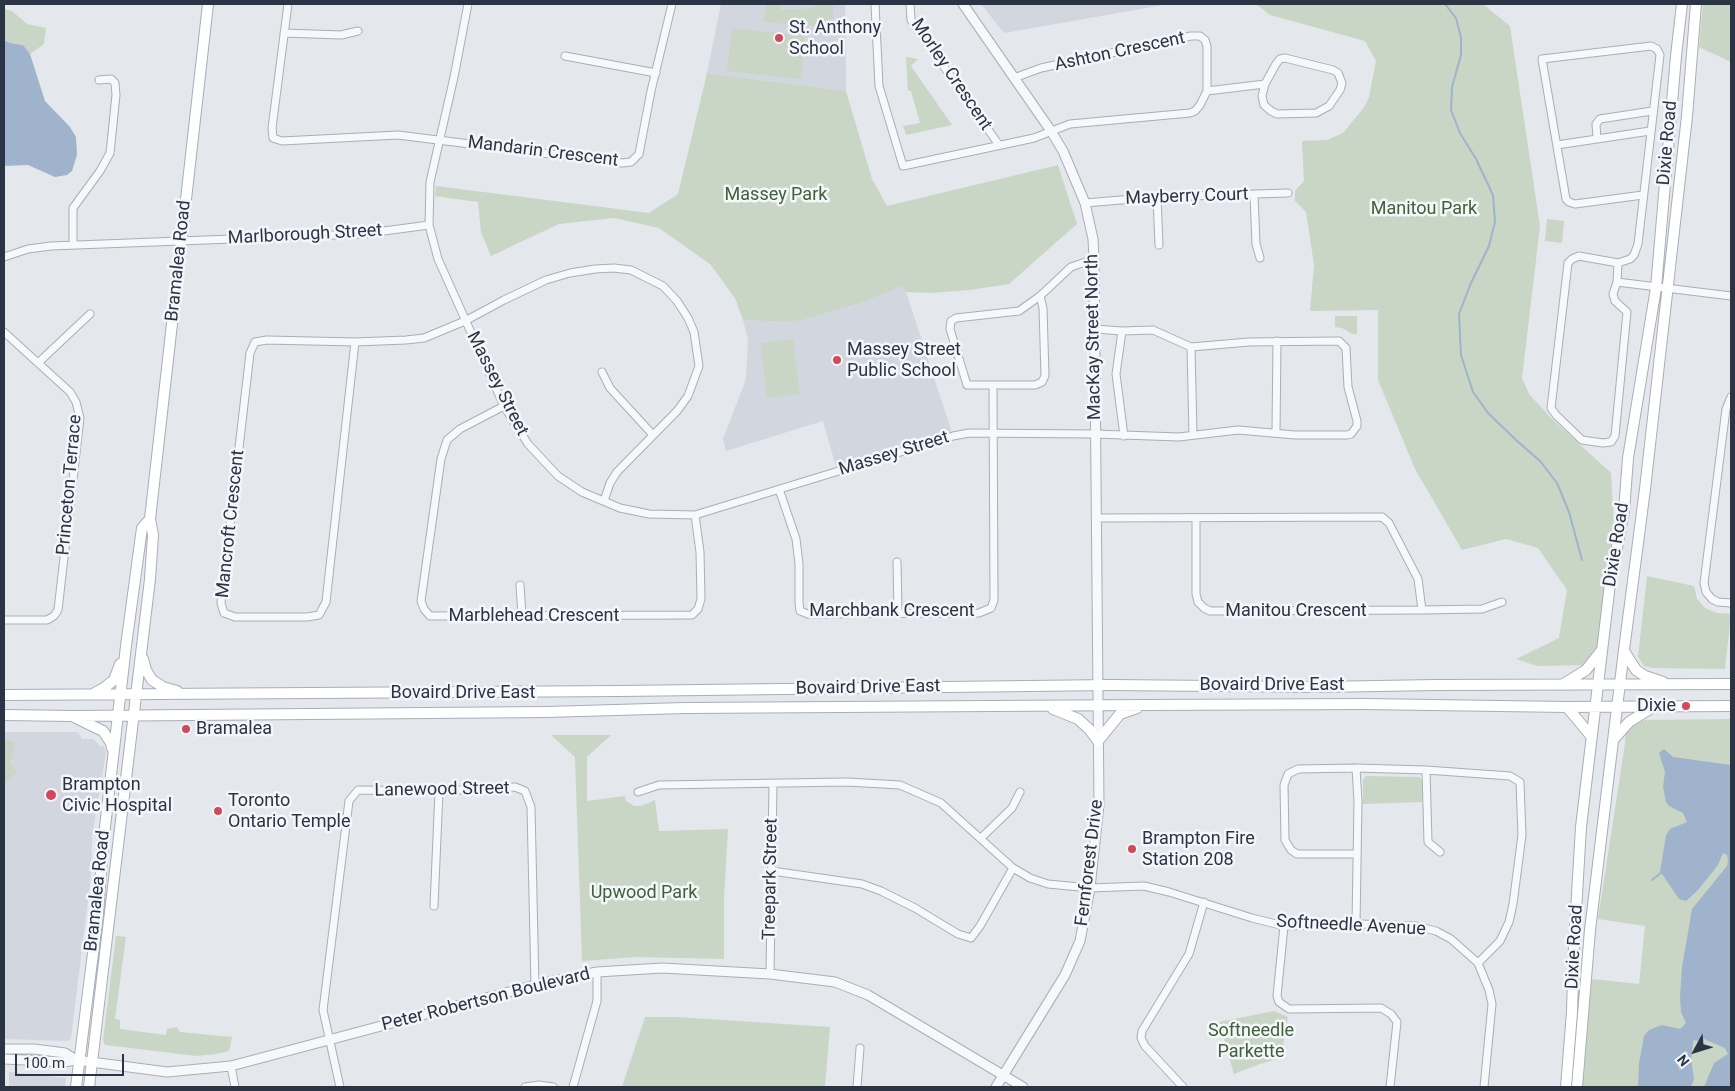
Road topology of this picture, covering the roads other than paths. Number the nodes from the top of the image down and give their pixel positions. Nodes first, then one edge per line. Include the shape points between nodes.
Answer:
1 (208, 4) edge
2 (288, 4) edge
3 (468, 4) edge
4 (672, 4) edge
5 (875, 4) edge
6 (910, 4) edge
7 (963, 4) edge
8 (1682, 4) edge
9 (1696, 4) edge
10 (358, 31) dead end
11 (284, 33) junction
12 (564, 56) dead end
13 (656, 73) junction
14 (1014, 78) junction
15 (99, 80) dead end
16 (1265, 84) junction
17 (1207, 91) junction
18 (1652, 111) junction
19 (1051, 131) junction
20 (1650, 131) junction
21 (1597, 139) junction
22 (439, 140) junction
23 (999, 145) junction
24 (1557, 145) junction
25 (1288, 193) dead end
26 (1254, 195) junction
27 (1643, 196) junction
28 (1158, 197) junction
29 (1085, 203) junction
30 (429, 224) junction
31 (181, 241) junction
32 (73, 245) junction
33 (1159, 245) dead end
34 (4, 257) edge
35 (1260, 258) dead end
36 (1094, 259) junction
37 (1618, 263) junction
38 (1618, 282) junction
39 (1662, 288) junction
40 (1040, 296) junction
41 (1731, 296) edge
42 (90, 314) dead end
43 (465, 321) junction
44 (1095, 328) junction
45 (1122, 331) junction
46 (4, 332) edge
47 (354, 342) junction
48 (1276, 342) junction
49 (1191, 346) junction
50 (38, 363) junction
51 (602, 372) dead end
52 (992, 385) junction
53 (1731, 397) edge
54 (504, 406) junction
55 (994, 432) junction
56 (1276, 432) junction
57 (1095, 434) junction
58 (653, 435) junction
59 (1193, 435) junction
60 (1124, 436) junction
61 (779, 488) junction
62 (604, 501) junction
63 (695, 515) junction
64 (1096, 518) junction
65 (150, 519) junction
66 (1196, 519) junction
67 (897, 562) dead end
68 (520, 585) dead end
69 (1502, 602) dead end
70 (1731, 603) edge
71 (1422, 610) junction
72 (898, 613) junction
73 (522, 616) junction
74 (4, 620) edge
75 (126, 646) junction
76 (1602, 650) junction
77 (1624, 650) junction
78 (142, 656) junction
79 (1731, 684) edge
80 (1099, 685) junction
81 (1620, 685) junction
82 (1672, 685) junction
83 (1561, 686) junction
84 (1598, 686) junction
85 (187, 694) junction
86 (121, 695) junction
87 (137, 695) junction
88 (4, 696) edge
89 (89, 696) junction
90 (1145, 705) junction
91 (1042, 706) junction
92 (1099, 706) junction
93 (1654, 706) junction
94 (1731, 706) edge
95 (1567, 707) junction
96 (1596, 707) junction
97 (1618, 707) junction
98 (4, 715) edge
99 (73, 716) junction
100 (119, 716) junction
101 (134, 716) junction
102 (1591, 736) junction
103 (1614, 739) junction
104 (1098, 741) junction
105 (113, 754) junction
106 (1356, 768) junction
107 (1426, 770) junction
108 (773, 783) junction
109 (439, 791) junction
110 (638, 792) dead end
111 (1020, 792) dead end
112 (981, 838) junction
113 (1440, 852) dead end
114 (1356, 854) junction
115 (1013, 868) junction
116 (772, 871) junction
117 (1090, 888) junction
118 (1204, 902) junction
119 (434, 906) dead end
120 (1356, 924) junction
121 (1284, 926) junction
122 (1574, 945) junction
123 (1589, 946) junction
124 (1478, 963) junction
125 (597, 972) junction
126 (770, 974) junction
127 (535, 985) junction
128 (329, 1039) junction
129 (860, 1048) dead end
130 (4, 1049) edge
131 (4, 1059) edge
132 (78, 1060) junction
133 (92, 1062) junction
134 (231, 1066) junction
135 (1004, 1075) junction
136 (859, 1086) edge
137 (76, 1087) edge
138 (89, 1087) edge
139 (235, 1087) edge
140 (340, 1087) edge
141 (525, 1087) edge
142 (553, 1087) edge
143 (573, 1087) edge
144 (996, 1087) edge
145 (1023, 1087) edge
146 (1183, 1087) edge
147 (1390, 1087) edge
148 (1484, 1087) edge
149 (1566, 1087) edge
150 (1577, 1087) edge

1 - 31 main road, Bramalea Road
2 - 11 street
3 - 22 street, Massey Street
4 - 13 street, Mandarin Crescent
5 - 23 street, Morley Crescent via 879,86 903,166
6 - 23 street, Morley Crescent via 911,20
7 - 14 street, MacKay Street North
8 - 39 main road, Dixie Road via 1675,66
9 - 39 main road, Dixie Road via 1687,116
10 - 11 street via 341,35
11 - 22 street via 273,138 282,141 398,135
12 - 13 street
13 - 22 street, Mandarin Crescent via 639,154 631,162
14 - 17 street, Ashton Crescent via 1041,68 1200,36 1206,46
14 - 19 street, MacKay Street North
15 - 32 street via 110,79 115,83 110,153 73,208
16 - 16 street via 1264,105 1277,114 1323,110 1329,106 1342,83 1338,73 1332,70 1284,58 1276,64
16 - 17 street
17 - 19 street via 1200,105 1190,113 1070,124
18 - 20 street
18 - 21 street via 1600,119 1596,124
18 - 24 street via 1660,55 1651,46 1542,59
19 - 23 street, Morley Crescent
19 - 29 street, MacKay Street North
20 - 21 street
20 - 27 street
21 - 24 street
22 - 30 street, Massey Street via 430,182
24 - 27 street via 1569,202
25 - 26 street, Mayberry Court
26 - 28 street, Mayberry Court
26 - 35 street via 1256,244
27 - 37 street via 1636,250 1630,259
28 - 29 street, Mayberry Court
28 - 33 street
29 - 36 street, MacKay Street North
30 - 31 street, Marlborough Street via 361,234
30 - 43 street, Massey Street via 438,259
31 - 32 street, Marlborough Street
31 - 65 main road, Bramalea Road
32 - 34 street, Marlborough Street via 28,249
36 - 40 street via 1072,266
36 - 44 street, MacKay Street North
37 - 38 street
37 - 38 street via 1579,256 1568,263 1551,408 1582,440 1611,442 1616,436 1628,316 1614,301
38 - 39 street
39 - 41 street
39 - 76 main road, Dixie Road via 1628,458 1624,511
39 - 77 main road, Dixie Road via 1645,490
40 - 52 street via 1044,327 1045,376 1042,382 1035,385
40 - 52 street via 1019,310 951,321 950,329 967,385
42 - 50 street
43 - 47 street, Mancroft Crescent via 424,338
43 - 54 street, Massey Street
43 - 58 street, Mancroft Crescent via 546,280 570,273 614,268 631,270 663,286 688,318 694,332 699,366 688,396 678,411
44 - 45 street
44 - 57 street, MacKay Street North
45 - 49 street via 1154,330
45 - 60 street via 1116,374
46 - 50 street, Princeton Terrace
47 - 47 street, Mancroft Crescent via 255,342 250,353 221,603 224,613 235,617 307,617 319,615 326,602
48 - 49 street
48 - 56 street
48 - 56 street, Massey Street via 1333,340 1343,344 1348,387 1358,421 1355,430 1348,435
49 - 59 street
50 - 74 street, Princeton Terrace via 70,392 80,418 58,610 47,620
51 - 58 street via 610,388
52 - 55 street
53 - 70 street via 1726,409 1704,583 1712,599
54 - 62 street, Massey Street via 528,444 558,476 582,492
54 - 73 street, Marblehead Crescent via 460,428 447,440 441,459 421,601 430,616
55 - 57 street, Massey Street
55 - 61 street, Massey Street via 953,436
55 - 72 street, Marchbank Crescent via 994,600 991,608 979,614
56 - 59 street, Massey Street via 1238,430
57 - 60 street, Massey Street
57 - 64 street, MacKay Street North
58 - 62 street, Mancroft Crescent via 617,472
59 - 60 street, Massey Street
61 - 63 street, Massey Street
61 - 72 street, Marchbank Crescent via 796,539 800,611 808,614
62 - 63 street, Massey Street via 649,514
63 - 73 street, Marblehead Crescent via 701,599 692,615
64 - 66 street
64 - 80 street, MacKay Street North
65 - 75 main road, Bramalea Road via 142,528
65 - 78 main road, Bramalea Road via 153,535
66 - 71 street via 1382,517 1389,523 1418,579
66 - 71 street, Manitou Crescent via 1196,594 1198,602 1210,611
67 - 72 street
68 - 73 street
69 - 71 street, Manitou Crescent via 1482,609
75 - 86 main road, Bramalea Road
75 - 89 main road via 114,680
76 - 83 main road via 1586,670
76 - 84 main road, Dixie Road
77 - 81 main road, Dixie Road
77 - 82 main road via 1636,670
78 - 85 main road via 146,670 156,683
78 - 87 main road, Bramalea Road
79 - 82 main road, Bovaird Drive East
80 - 83 main road, Bovaird Drive East
80 - 85 main road, Bovaird Drive East
80 - 92 street, MacKay Street North
81 - 82 main road, Bovaird Drive East
81 - 84 main road, Bovaird Drive East
81 - 97 main road, Dixie Road
83 - 84 main road, Bovaird Drive East
84 - 96 main road, Dixie Road
85 - 87 main road, Bovaird Drive East
86 - 87 main road, Bovaird Drive East
86 - 89 main road, Bovaird Drive East
86 - 100 main road, Bramalea Road
87 - 101 main road, Bramalea Road
88 - 89 main road, Bovaird Drive East
90 - 92 main road, Bovaird Drive East
90 - 95 main road, Bovaird Drive East
90 - 104 main road via 1120,714
91 - 92 main road, Bovaird Drive East
91 - 101 main road, Bovaird Drive East
91 - 104 main road via 1078,719
92 - 104 street, Fernforest Drive
93 - 94 main road, Bovaird Drive East
93 - 97 main road, Bovaird Drive East
93 - 103 main road via 1629,722
95 - 96 main road, Bovaird Drive East
95 - 102 main road
96 - 97 main road, Bovaird Drive East
96 - 102 main road, Dixie Road
97 - 103 main road, Dixie Road
98 - 99 main road, Bovaird Drive East
99 - 100 main road, Bovaird Drive East
99 - 105 main road via 103,731 111,743
100 - 101 main road, Bovaird Drive East
100 - 105 main road, Bramalea Road
101 - 133 main road, Bramalea Road
102 - 122 main road, Dixie Road via 1581,827
103 - 123 main road, Dixie Road
104 - 117 street, Fernforest Drive via 1099,805
105 - 132 main road, Bramalea Road via 98,914
106 - 107 street
106 - 114 street
106 - 114 street via 1298,769 1288,774 1284,785 1285,840 1291,850 1298,854
107 - 113 street via 1428,842
107 - 124 street via 1510,776 1520,782 1522,835 1514,904 1500,941
108 - 110 street, Softneedle Avenue via 659,785
108 - 112 street, Softneedle Avenue via 900,785 941,803
108 - 116 street, Treepark Street
109 - 119 street
109 - 127 street, Lanewood Street via 515,787 525,791 531,807
109 - 128 street, Lanewood Street via 358,790 349,801 323,1010
111 - 112 street via 1012,808
112 - 115 street, Softneedle Avenue
114 - 120 street
115 - 116 street via 970,938 875,888
115 - 117 street, Softneedle Avenue via 1048,884
116 - 126 street, Treepark Street
117 - 118 street, Softneedle Avenue via 1144,886
117 - 135 street, Fernforest Drive via 1080,941 1065,974
118 - 121 street, Softneedle Avenue
118 - 146 street via 1189,954 1142,1031 1141,1038
120 - 121 street, Softneedle Avenue
120 - 124 street, Softneedle Avenue via 1416,926 1436,931 1451,939
121 - 147 street via 1279,1002 1289,1009 1381,1008 1391,1014 1397,1022
122 - 123 main road
122 - 149 main road, Dixie Road
123 - 150 main road, Dixie Road
124 - 148 street, Softneedle Avenue via 1492,1004
125 - 126 street, Peter Robertson Boulevard via 662,968
125 - 127 street, Peter Robertson Boulevard
125 - 143 street via 597,1001
126 - 135 street, Peter Robertson Boulevard via 835,982 868,995
127 - 128 street, Peter Robertson Boulevard
128 - 134 street, Peter Robertson Boulevard
128 - 140 street
129 - 136 street
130 - 132 street, Peter Robertson Boulevard via 65,1053
131 - 132 street, Peter Robertson Boulevard
132 - 133 street, Peter Robertson Boulevard
132 - 137 main road, Bramalea Road
133 - 134 street, Peter Robertson Boulevard via 167,1072
133 - 138 main road, Bramalea Road
134 - 139 street
135 - 144 street, Fernforest Drive
135 - 145 street, Peter Robertson Boulevard
141 - 142 street

